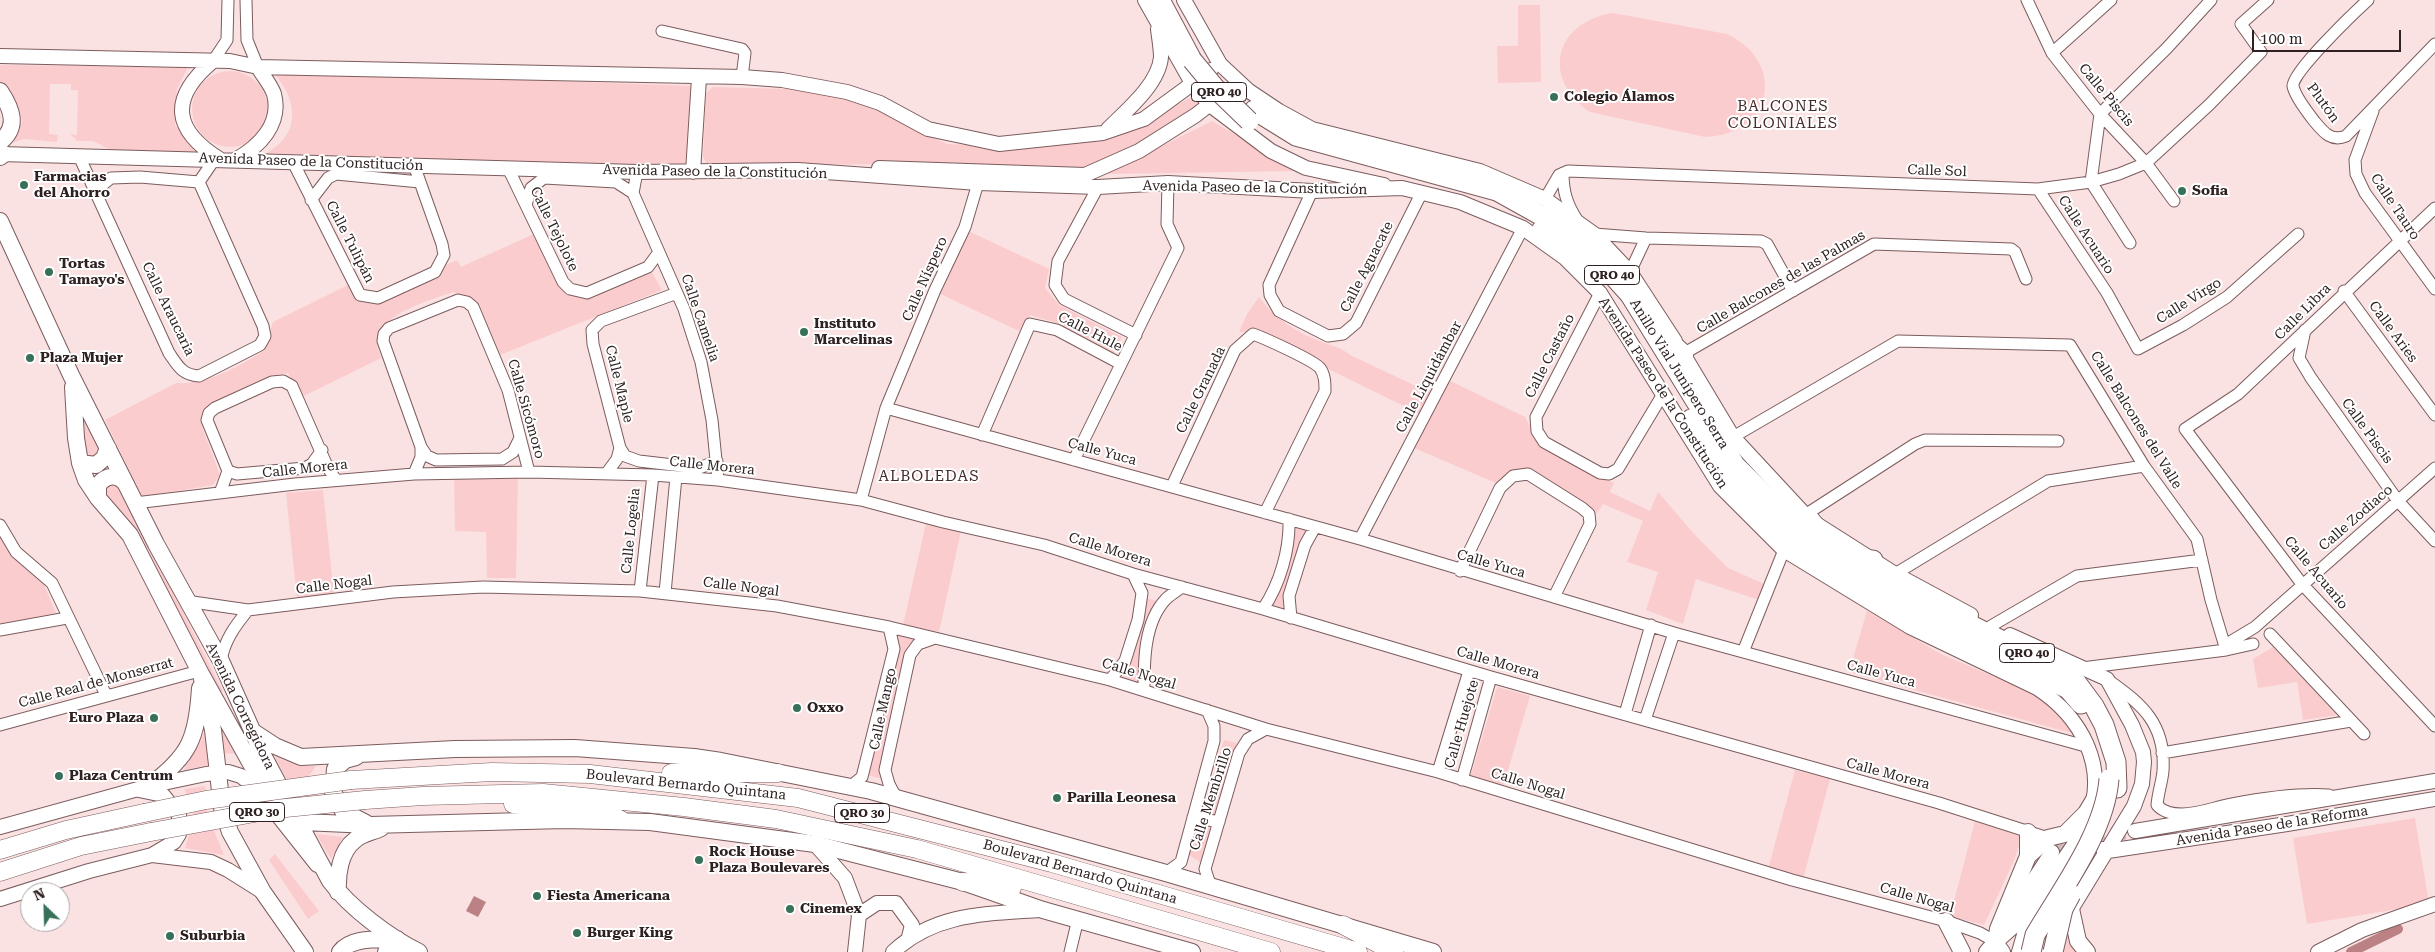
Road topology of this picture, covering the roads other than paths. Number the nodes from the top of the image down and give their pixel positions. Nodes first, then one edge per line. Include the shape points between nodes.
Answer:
1 (228, 0) edge
2 (246, 0) edge
3 (1144, 0) edge
4 (1160, 0) edge
5 (1173, 0) edge
6 (1184, 0) edge
7 (2027, 0) edge
8 (2111, 0) edge
9 (2211, 0) edge
10 (2268, 0) edge
11 (2368, 0) edge
12 (1158, 26) junction
13 (662, 31) dead end
14 (2435, 44) edge
15 (2052, 53) junction
16 (0, 56) edge
17 (213, 61) junction
18 (1201, 65) junction
19 (258, 67) junction
20 (742, 77) junction
21 (699, 78) junction
22 (1242, 85) junction
23 (0, 92) edge
24 (2375, 106) junction
25 (1215, 108) junction
26 (2100, 114) junction
27 (1252, 116) junction
28 (1103, 133) junction
29 (1, 152) edge
30 (79, 156) junction
31 (224, 160) junction
32 (293, 162) junction
33 (2146, 163) junction
34 (414, 165) junction
35 (508, 168) junction
36 (798, 170) junction
37 (637, 172) junction
38 (694, 172) junction
39 (1563, 173) junction
40 (199, 182) junction
41 (420, 182) junction
42 (2091, 182) junction
43 (978, 184) junction
44 (1168, 184) junction
45 (1098, 187) junction
46 (1402, 188) junction
47 (2038, 189) junction
48 (96, 190) junction
49 (1312, 191) junction
50 (1422, 192) junction
51 (633, 193) junction
52 (1545, 199) junction
53 (312, 200) junction
54 (2174, 202) dead end
55 (526, 205) junction
56 (2435, 208) edge
57 (0, 221) edge
58 (1577, 222) junction
59 (1523, 228) junction
60 (1594, 234) junction
61 (2298, 234) dead end
62 (1646, 238) junction
63 (2400, 241) junction
64 (2130, 243) dead end
65 (659, 252) junction
66 (1630, 272) junction
67 (2026, 279) dead end
68 (2435, 289) edge
69 (1793, 291) junction
70 (2344, 291) junction
71 (677, 293) junction
72 (1600, 293) junction
73 (1646, 321) junction
74 (2306, 328) junction
75 (1136, 335) junction
76 (2138, 349) joint
77 (1683, 354) junction
78 (1121, 364) junction
79 (71, 375) junction
80 (1689, 391) junction
81 (1663, 394) junction
82 (886, 408) junction
83 (2435, 415) edge
84 (2185, 429) joint
85 (100, 432) junction
86 (982, 435) junction
87 (1733, 437) junction
88 (76, 438) junction
89 (520, 438) junction
90 (2058, 441) dead end
91 (421, 447) junction
92 (108, 448) junction
93 (620, 448) junction
94 (322, 450) junction
95 (1074, 460) junction
96 (717, 461) junction
97 (80, 463) junction
98 (2144, 466) junction
99 (2435, 468) edge
100 (228, 471) junction
101 (528, 472) junction
102 (414, 474) junction
103 (606, 474) junction
104 (652, 475) junction
105 (676, 477) junction
106 (336, 480) junction
107 (718, 480) junction
108 (126, 484) junction
109 (1172, 486) junction
110 (220, 493) junction
111 (98, 498) junction
112 (861, 500) junction
113 (2398, 501) junction
114 (135, 503) junction
115 (1265, 513) junction
116 (1808, 518) junction
117 (1289, 519) junction
118 (0, 525) edge
119 (1315, 527) junction
120 (1360, 539) junction
121 (2435, 541) edge
122 (1784, 550) junction
123 (1844, 560) junction
124 (2202, 560) junction
125 (1460, 571) junction
126 (1133, 574) junction
127 (1895, 574) junction
128 (1872, 576) junction
129 (2302, 584) junction
130 (1182, 587) junction
131 (640, 591) junction
132 (665, 594) junction
133 (1554, 597) junction
134 (186, 601) junction
135 (1263, 609) junction
136 (248, 610) junction
137 (67, 618) junction
138 (1291, 618) junction
139 (1651, 625) junction
140 (1991, 626) junction
141 (889, 627) junction
142 (0, 630) edge
143 (1674, 633) junction
144 (2270, 634) dead end
145 (936, 638) junction
146 (2253, 644) dead end
147 (2226, 648) junction
148 (1744, 652) junction
149 (221, 661) junction
150 (2082, 668) junction
151 (1470, 670) junction
152 (200, 672) junction
153 (1492, 677) junction
154 (2107, 679) junction
155 (1110, 680) junction
156 (1144, 690) junction
157 (106, 694) junction
158 (878, 707) junction
159 (1207, 710) junction
160 (898, 711) junction
161 (1625, 714) junction
162 (1645, 720) junction
163 (2351, 721) junction
164 (0, 725) edge
165 (2435, 726) edge
166 (1266, 729) junction
167 (252, 731) junction
168 (2364, 734) dead end
169 (2089, 747) junction
170 (2162, 752) junction
171 (363, 754) junction
172 (217, 772) junction
173 (1438, 772) junction
174 (778, 773) junction
175 (590, 774) junction
176 (1462, 780) junction
177 (2435, 781) edge
178 (2113, 783) junction
179 (851, 786) junction
180 (143, 788) junction
181 (2352, 795) junction
182 (2435, 795) edge
183 (423, 796) junction
184 (2095, 798) junction
185 (897, 799) junction
186 (2435, 799) edge
187 (2134, 806) junction
188 (2378, 810) junction
189 (2363, 812) junction
190 (295, 816) junction
191 (1193, 817) junction
192 (621, 820) junction
193 (1219, 822) junction
194 (370, 825) junction
195 (389, 825) junction
196 (0, 827) edge
197 (2135, 831) tunnel mouth
198 (2028, 832) junction
199 (815, 844) junction
200 (2073, 844) junction
201 (2050, 845) junction
202 (0, 850) edge
203 (2108, 851) junction
204 (152, 855) junction
205 (2028, 856) junction
206 (0, 872) edge
207 (1166, 873) junction
208 (963, 882) junction
209 (334, 886) junction
210 (1211, 887) junction
211 (263, 892) junction
212 (1076, 896) junction
213 (0, 899) edge
214 (2435, 904) edge
215 (2071, 909) junction
216 (1043, 910) junction
217 (859, 915) junction
218 (1078, 919) junction
219 (1946, 921) junction
220 (1343, 925) junction
221 (2013, 927) junction
222 (909, 937) junction
223 (397, 939) junction
224 (1996, 949) edge
225 (415, 950) edge
226 (305, 952) edge
227 (340, 952) edge
228 (386, 952) edge
229 (855, 952) edge
230 (893, 952) edge
231 (1070, 952) edge
232 (1192, 952) edge
233 (1271, 952) edge
234 (1358, 952) edge
235 (1394, 952) edge
236 (1433, 952) edge
237 (1962, 952) edge
238 (2011, 952) edge
239 (2019, 952) edge
240 (2031, 952) edge
241 (2038, 952) edge
242 (2045, 952) edge
243 (2053, 952) edge
244 (2087, 952) edge
245 (2318, 952) edge

1 - 17 street via 227,40
2 - 19 street via 247,40
3 - 12 street
4 - 18 highway, Anillo Vial Junípero Serra / QRO 40
5 - 18 highway, Anillo Vial Junípero Serra / QRO 40
6 - 18 street
7 - 15 street, Calle Piscis
8 - 15 street
9 - 26 street
10 - 33 street, Calle Sol via 2241,24 2261,52
11 - 24 street, Plutón via 2307,62 2297,74 2293,86 2309,113 2330,137 2338,140
12 - 18 street
12 - 28 street via 1161,58 1155,75 1138,100
13 - 20 street via 742,49 745,52
14 - 24 street
15 - 26 street, Calle Piscis
16 - 17 street
17 - 19 street
17 - 31 street via 186,90 182,106 184,122 192,136 204,150
18 - 22 street
18 - 25 street
18 - 27 highway, Anillo Vial Junípero Serra / QRO 40 via 1224,82
18 - 28 street via 1144,119
19 - 21 street
19 - 31 street via 273,93 276,108 272,125 250,152
20 - 21 street
20 - 28 street via 782,80 847,92 880,103 928,129 999,144
21 - 38 street
22 - 25 street via 1231,98
22 - 52 street via 1312,129 1480,171
23 - 29 main road via 12,112 13,123
24 - 63 street, Calle Tauro via 2355,160 2356,174 2365,193
25 - 36 street via 1139,151 1084,175 891,168
25 - 46 street via 1271,152 1306,168
26 - 33 street, Calle Piscis
26 - 42 street
27 - 73 highway, Anillo Vial Junípero Serra / QRO 40 via 1296,136 1497,191 1576,235 1630,295
27 - 128 highway, Anillo Vial Junípero Serra / QRO 40 via 1271,137 1310,152 1481,197 1557,237 1617,294 1722,470 1752,505 1806,551
29 - 30 street, Avenida Paseo de la Constitución
30 - 31 street, Avenida Paseo de la Constitución
30 - 48 street, Calle Araucaria
31 - 32 street, Avenida Paseo de la Constitución
31 - 40 street
32 - 34 street, Avenida Paseo de la Constitución
32 - 53 street, Calle Tulipán
33 - 42 street, Calle Sol
33 - 54 street, Calle Piscis
34 - 35 street, Avenida Paseo de la Constitución
34 - 41 street, Calle Tulipán
35 - 37 street, Avenida Paseo de la Constitución
35 - 55 street, Calle Tejolote
36 - 38 street, Avenida Paseo de la Constitución
36 - 43 street, Avenida Paseo de la Constitución
37 - 38 street, Avenida Paseo de la Constitución
37 - 51 street
39 - 47 street, Calle Sol
39 - 52 street
39 - 58 street via 1563,190
40 - 48 street via 111,178
40 - 48 street, Calle Araucaria via 263,326 264,336 260,345 199,376 182,371 169,353
41 - 53 street via 336,174 328,178
41 - 53 street, Calle Tulipán via 442,244 444,255 441,264 435,272 378,298 360,295
42 - 47 street, Calle Sol
42 - 64 street
43 - 45 street, Avenida Paseo de la Constitución
43 - 82 street, Calle Níspero via 965,227
44 - 45 street, Avenida Paseo de la Constitución
44 - 49 street, Avenida Paseo de la Constitución
44 - 75 street via 1167,224 1178,248
45 - 75 street via 1058,260 1055,285 1064,299
46 - 49 street, Avenida Paseo de la Constitución
46 - 50 street, Avenida Paseo de la Constitución
47 - 76 street, Calle Acuario via 2107,293
49 - 50 street, Calle Aguacate via 1269,285 1270,295 1279,311 1328,336 1343,334 1356,323
50 - 59 street, Avenida Paseo de la Constitución via 1460,202
51 - 55 street via 616,182 544,178 530,188
51 - 65 street, Calle Camelia
52 - 58 street
55 - 65 street, Calle Tejolote via 563,282 570,289 587,293 648,267
56 - 63 street, Calle Libra
57 - 79 main road, Avenida Corregidora
58 - 60 street
59 - 72 street, Avenida Paseo de la Constitución via 1565,258
59 - 120 street, Calle Liquidámbar
60 - 62 street
60 - 66 street
61 - 76 street, Calle Virgo via 2227,297
62 - 66 street
62 - 69 street via 1761,241 1767,244
63 - 68 street, Calle Tauro
63 - 70 street, Calle Libra
65 - 71 street, Calle Camelia
66 - 77 street
67 - 69 street, Calle Balcones de las Palmas via 2011,249 1874,244
69 - 77 street, Calle Balcones de las Palmas
70 - 74 street, Calle Libra
70 - 83 street, Calle Aries
71 - 93 street, Calle Maple via 602,321 592,330
71 - 96 street, Calle Camelia via 701,362
72 - 81 street, Avenida Paseo de la Constitución
72 - 81 street, Calle Castaño via 1536,417 1537,431 1544,442 1600,473 1610,474 1618,469
73 - 77 highway
73 - 80 highway, Anillo Vial Junípero Serra / QRO 40
74 - 84 street, Calle Libra via 2238,394
74 - 113 street, Calle Piscis via 2300,358 2303,365
75 - 78 street
77 - 80 highway
77 - 87 street
78 - 86 street, Calle Hule via 1057,330 1030,324
78 - 95 street, Calle Hule
79 - 85 main road, Avenida Corregidora
79 - 88 main road, Avenida Corregidora
80 - 123 highway, Anillo Vial Junípero Serra / QRO 40 via 1735,465 1801,531
81 - 122 street, Avenida Paseo de la Constitución via 1720,486
82 - 86 street, Calle Yuca
82 - 112 street, Calle Níspero
84 - 129 street, Calle Acuario
85 - 88 main road via 82,432
85 - 92 main road, Avenida Corregidora
86 - 95 street, Calle Yuca
87 - 98 street, Calle Balcones del Valle via 1898,341 2070,345
87 - 116 street
88 - 97 main road, Avenida Corregidora
89 - 91 street via 512,452 502,459 436,460 427,456
89 - 91 street, Calle Sicómoro via 508,390 474,307 458,300 389,328 384,334 383,341
89 - 101 street, Calle Sicómoro
90 - 116 street via 1925,440
91 - 102 street via 421,457
92 - 97 main road via 96,465
92 - 108 main road, Avenida Corregidora
93 - 96 street via 625,456 639,461 699,468
93 - 103 street via 617,459
94 - 100 street, Calle Morera via 305,468 237,474
94 - 100 street via 292,386 283,381 272,382 209,413 207,420
94 - 106 street
95 - 109 street, Calle Yuca
96 - 107 street, Calle Camelia
97 - 111 main road, Avenida Corregidora
98 - 124 street, Calle Balcones del Valle via 2197,539
98 - 127 street via 2048,481
99 - 113 street, Calle Zodiaco
100 - 110 street
101 - 102 street, Calle Morera
101 - 103 street, Calle Morera
102 - 106 street, Calle Morera
103 - 104 street, Calle Morera
104 - 105 street, Calle Morera
104 - 131 street, Calle Logelia
105 - 107 street, Calle Morera
105 - 132 street
106 - 110 street, Calle Morera
107 - 112 street, Calle Morera
108 - 111 main road via 113,476 103,479 98,485
108 - 114 main road, Avenida Corregidora
109 - 115 street, Calle Yuca
109 - 115 street, Calle Granada via 1235,350 1252,334 1320,367 1325,378 1325,391
110 - 114 street, Calle Morera
111 - 152 main road, Avenida Corregidora via 130,535
112 - 126 street, Calle Morera via 1044,545
113 - 121 street, Calle Piscis
113 - 129 street, Calle Zodiaco
114 - 134 main road, Avenida Corregidora
115 - 117 street, Calle Yuca
116 - 123 highway
116 - 128 street
117 - 119 street, Calle Yuca
117 - 135 street via 1290,538 1274,594
118 - 137 street via 16,552 52,583
119 - 120 street, Calle Yuca
119 - 138 street via 1305,545 1289,596
120 - 125 street, Calle Yuca
122 - 148 street
122 - 169 street, Avenida Paseo de la Constitución via 1910,627 2037,688 2071,716
123 - 128 highway, Anillo Vial Junípero Serra / QRO 40
124 - 140 street via 2077,576
124 - 147 street, Calle Balcones del Valle
125 - 133 street, Calle Yuca
125 - 133 street via 1500,488 1513,476 1528,474 1589,514 1590,524
126 - 130 street, Calle Morera
126 - 155 street via 1142,593 1138,620 1125,661
127 - 128 street
127 - 140 street
128 - 178 highway, Anillo Vial Junípero Serra / QRO 40 via 2071,675 2104,725 2116,762
129 - 147 street, Calle Zodiaco via 2255,627
129 - 165 street, Calle Acuario
130 - 135 street, Calle Morera
130 - 156 street via 1165,600 1154,621 1144,657
131 - 132 street, Calle Nogal
131 - 136 street, Calle Nogal via 483,588 393,592
132 - 141 street, Calle Nogal via 777,606
133 - 139 street, Calle Yuca
134 - 136 street, Calle Nogal
134 - 149 main road, Avenida Corregidora
135 - 138 street, Calle Morera
136 - 149 street via 232,630
137 - 142 street
137 - 157 street
138 - 151 street, Calle Morera
139 - 143 street, Calle Yuca
139 - 161 street
140 - 150 street
141 - 145 street, Calle Nogal
141 - 158 street, Calle Mango via 894,649
143 - 148 street, Calle Yuca
143 - 162 street
144 - 163 street
145 - 155 street, Calle Nogal
145 - 160 street, Calle Mango via 918,644 910,655
146 - 147 street
147 - 150 street
148 - 169 street, Calle Yuca
149 - 167 main road, Avenida Corregidora
150 - 154 street
151 - 153 street, Calle Morera
151 - 173 street, Calle Huejote
152 - 157 street, Calle Real de Monserrat
152 - 172 main road, Avenida Corregidora via 213,730
152 - 180 main road via 192,739 179,762
152 - 190 main road via 265,788 284,810
153 - 161 street, Calle Morera
153 - 176 street, Calle Huejote
154 - 170 street via 2138,701 2155,726
154 - 187 street via 2143,752 2142,784
155 - 156 street, Calle Nogal
156 - 159 street, Calle Nogal
157 - 164 street, Calle Real de Monserrat
158 - 160 street
158 - 179 street, Calle Mango via 862,777
159 - 166 street, Calle Nogal
159 - 191 street, Calle Membrillo via 1214,726 1214,741
160 - 185 street, Calle Mango via 885,770
161 - 162 street, Calle Morera
162 - 198 street, Calle Morera via 1939,803
163 - 168 street
163 - 170 street
166 - 173 street, Calle Nogal
166 - 193 street, Calle Membrillo via 1248,739 1239,753
167 - 171 main road, Boulevard Bernardo Quintana via 301,757
167 - 190 main road, Avenida Corregidora
169 - 184 street, Avenida Paseo de la Constitución
170 - 181 street via 2162,780 2157,805 2169,812 2194,813 2232,804 2307,794
171 - 174 main road, Boulevard Bernardo Quintana via 455,749 599,749 694,757
171 - 194 main road via 344,760 335,769 332,792 343,811
172 - 180 street
172 - 209 street via 241,776 256,788
172 - 211 main road, Avenida Corregidora via 222,808 230,832
173 - 176 street, Calle Nogal
174 - 175 main road
174 - 179 main road, Boulevard Bernardo Quintana
175 - 202 main road, Boulevard Bernardo Quintana / QRO 30, bridge via 492,772 351,780 206,800 66,830
175 - 234 main road, Boulevard Bernardo Quintana / QRO 30 via 798,798 1052,863
176 - 219 street, Calle Nogal via 1792,880
177 - 181 street, Avenida Paseo de la Reforma
178 - 240 highway, QRO 40, bridge via 2097,828 2035,935
178 - 243 highway, QRO 40, bridge via 2109,826 2063,909
179 - 185 main road, Boulevard Bernardo Quintana
180 - 196 street
180 - 204 street via 163,795 179,815 179,834 174,842
181 - 189 street via 2369,794 2375,798 2376,804
181 - 197 street, Avenida Paseo de la Reforma
182 - 188 street
183 - 192 main road via 603,812
183 - 206 main road, Boulevard Bernardo Quintana / QRO 30, bridge via 276,809 81,846
183 - 212 main road, Boulevard Bernardo Quintana / QRO 30 via 543,793 684,806 776,819 917,849
184 - 187 street via 2101,822 2110,824 2122,822
184 - 200 street, Avenida Paseo de la Constitución via 2088,819
184 - 201 main road via 2086,813
184 - 203 street via 2091,834 2095,844
185 - 207 main road, Boulevard Bernardo Quintana
186 - 188 street, Avenida Paseo de la Reforma
187 - 203 street
188 - 189 street, Avenida Paseo de la Reforma
189 - 203 street, Avenida Paseo de la Reforma
190 - 194 main road via 303,822
190 - 209 main road, Avenida Corregidora
191 - 193 street
191 - 207 street, Calle Membrillo via 1180,862
192 - 195 main road
192 - 199 main road
193 - 210 street, Calle Membrillo via 1205,869
194 - 195 main road
195 - 209 main road via 354,840 345,852
198 - 201 street, Calle Morera
198 - 205 main road
199 - 208 main road
199 - 217 street via 845,878
200 - 201 street
200 - 239 street, Avenida Paseo de la Constitución via 2037,900
200 - 241 street via 2090,859
201 - 205 main road
201 - 221 street
203 - 215 street
204 - 211 street via 211,862
204 - 213 street
205 - 224 main road via 1998,929
207 - 210 main road, Boulevard Bernardo Quintana
208 - 212 main road via 995,884 1066,899
208 - 216 main road
209 - 223 main road, Avenida Corregidora
210 - 220 main road, Boulevard Bernardo Quintana
211 - 226 main road, Avenida Corregidora
212 - 233 main road, Boulevard Bernardo Quintana / QRO 30
214 - 245 street via 2362,930
215 - 242 street
215 - 244 main road via 2078,941
216 - 218 main road
216 - 222 street via 966,915
217 - 222 street via 877,903 896,903 912,925
217 - 229 street
218 - 231 street
218 - 232 main road
219 - 224 street, Calle Nogal via 1980,933
219 - 237 main road
220 - 235 main road
220 - 236 main road, Boulevard Bernardo Quintana
221 - 224 street
221 - 238 street
222 - 230 street
223 - 225 main road, Avenida Corregidora
223 - 227 main road via 358,941
225 - 228 main road

